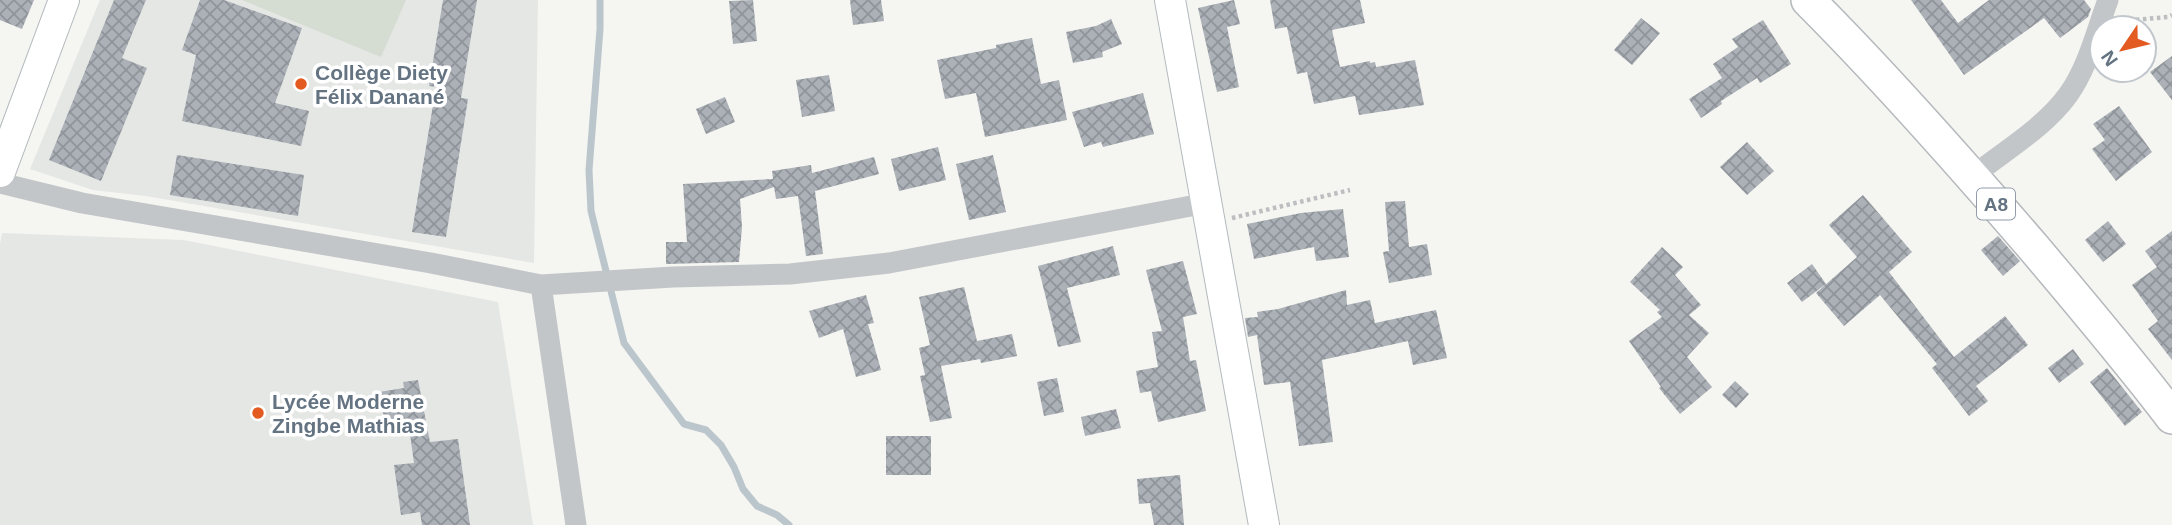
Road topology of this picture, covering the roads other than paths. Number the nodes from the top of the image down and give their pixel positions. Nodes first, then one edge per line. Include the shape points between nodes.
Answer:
1 (64, 0) edge
2 (1170, 0) edge
3 (1808, 0) edge
4 (2108, 0) edge
5 (0, 172) edge
6 (1973, 176) junction
7 (0, 183) edge
8 (1209, 214) junction
9 (541, 285) junction
10 (2172, 417) edge
11 (576, 525) edge
12 (1264, 525) edge

1 - 5 street
2 - 8 street
3 - 6 main road, A8
4 - 6 street via 2087,59 2067,95 2045,119
6 - 10 main road, A8
7 - 9 street via 82,203
8 - 9 street via 790,274
8 - 12 street
9 - 11 street

